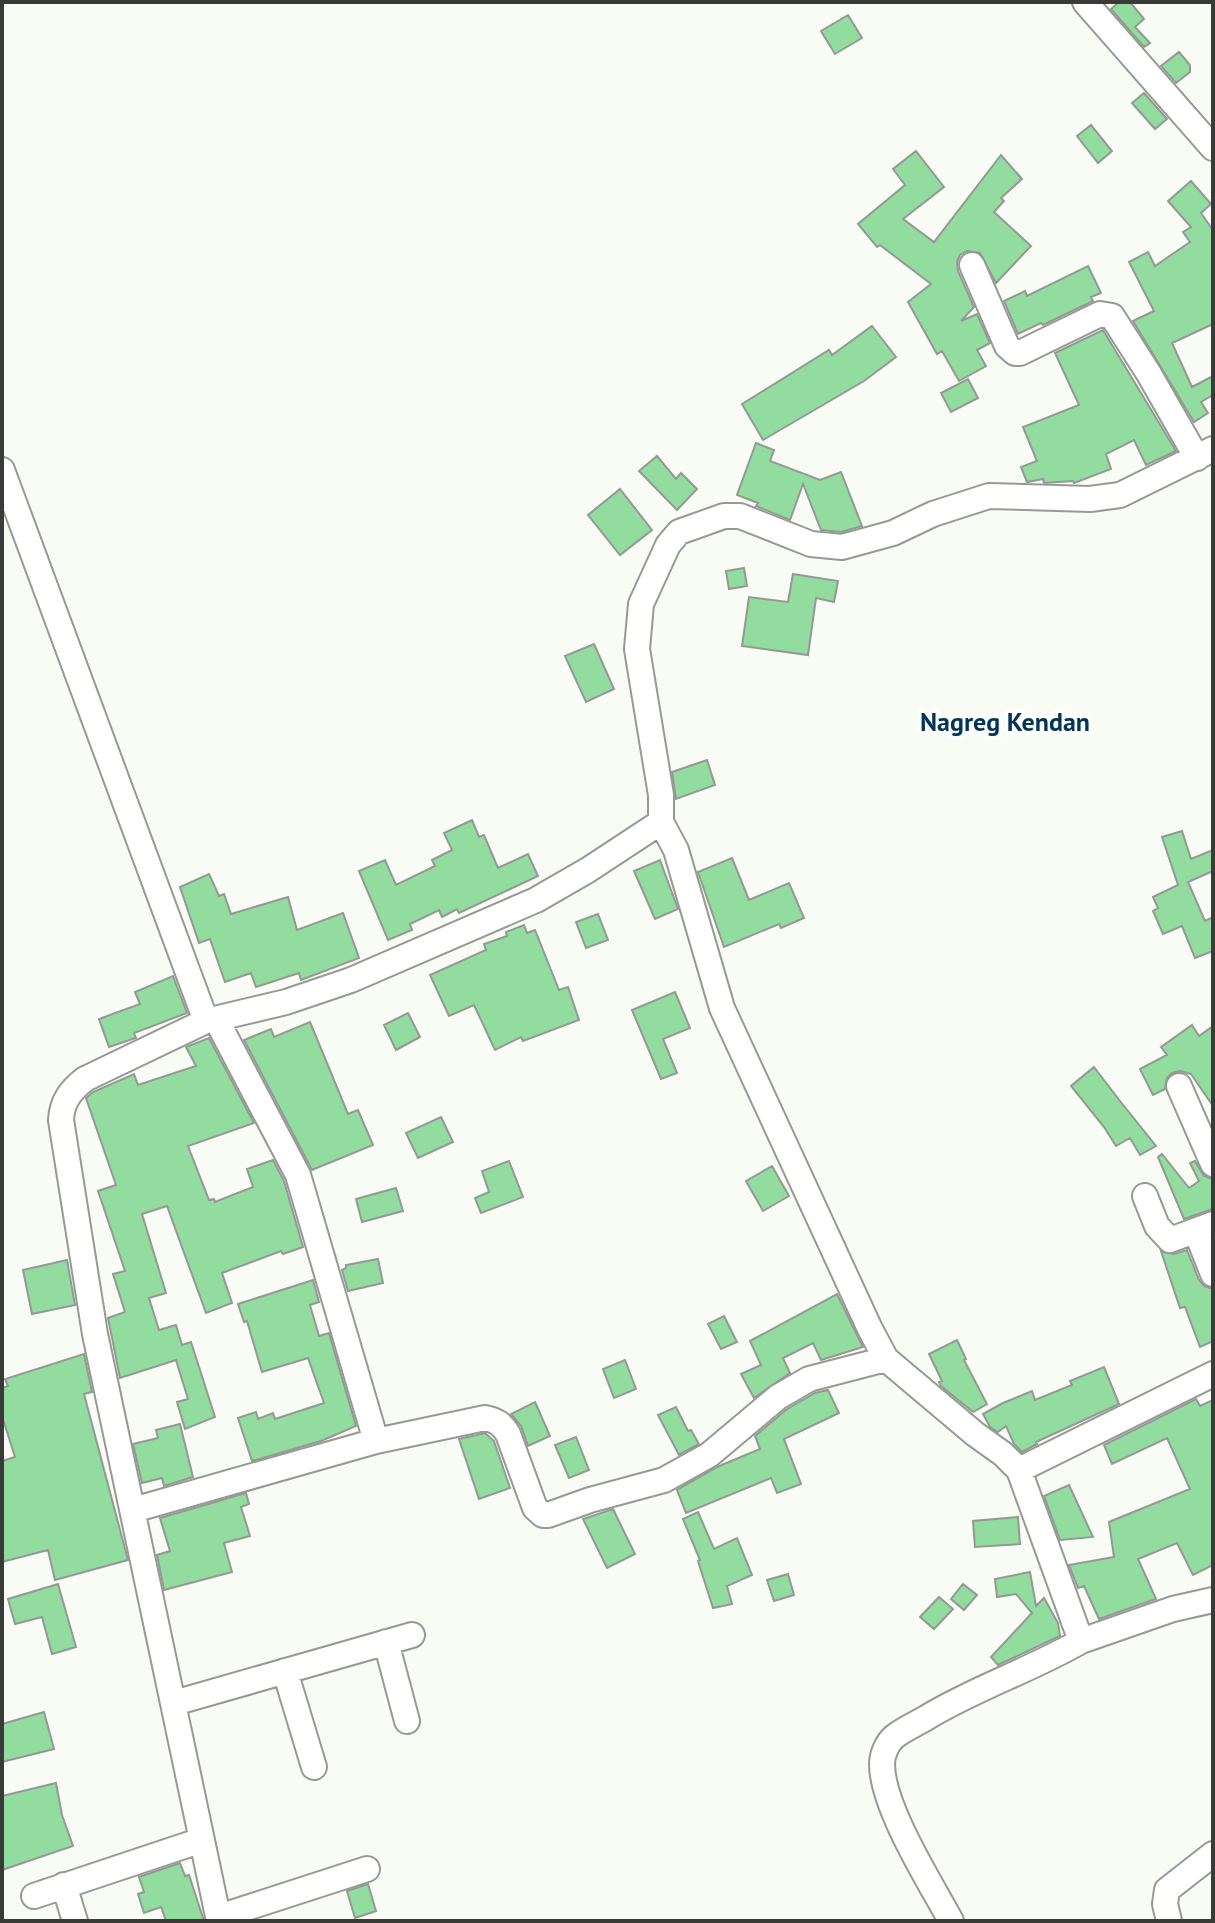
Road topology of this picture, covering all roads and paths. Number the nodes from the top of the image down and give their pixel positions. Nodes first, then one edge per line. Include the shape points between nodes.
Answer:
1 (1085, 2) edge
2 (1213, 148) edge
3 (972, 265) dead end
4 (1205, 453) edge
5 (2, 470) edge
6 (661, 822) junction
7 (211, 1020) junction
8 (1179, 1086) dead end
9 (1213, 1164) edge
10 (1145, 1196) dead end
11 (1204, 1228) edge
12 (1213, 1274) edge
13 (886, 1359) junction
14 (1213, 1374) edge
15 (376, 1441) junction
16 (1019, 1470) junction
17 (133, 1510) junction
18 (1213, 1600) edge
19 (412, 1635) dead end
20 (1081, 1641) junction
21 (386, 1642) junction
22 (285, 1671) junction
23 (174, 1703) junction
24 (407, 1721) dead end
25 (314, 1767) dead end
26 (202, 1840) junction
27 (1213, 1854) edge
28 (367, 1869) dead end
29 (64, 1885) junction
30 (34, 1896) dead end
31 (219, 1919) edge
32 (75, 1921) edge
33 (951, 1921) edge
34 (1169, 1921) edge

1 - 2 street
3 - 4 street via 1007,346 1015,353 1100,314 1112,316
4 - 6 street via 1120,495 1060,500 989,496 842,547 811,544 740,516 724,516 679,532 641,604 637,649
5 - 7 street
6 - 7 street via 536,900 351,980
6 - 13 street via 676,850 722,1008
7 - 15 street via 298,1175
7 - 17 street via 85,1079 62,1107 61,1129 95,1334
8 - 9 street
10 - 11 street via 1168,1238
11 - 12 street
13 - 15 street via 809,1379 778,1397 709,1455 664,1480 548,1515 535,1508 508,1434 493,1419
13 - 16 street
14 - 16 street
15 - 17 street
16 - 20 street
17 - 23 street
18 - 20 street
19 - 21 street
20 - 33 street via 945,1707 892,1738 885,1749 884,1777 900,1826
21 - 22 street
21 - 24 street
22 - 23 street
22 - 25 street
23 - 26 street
26 - 29 street
26 - 31 street
27 - 34 street via 1167,1890
28 - 31 street
29 - 30 street
29 - 32 street

